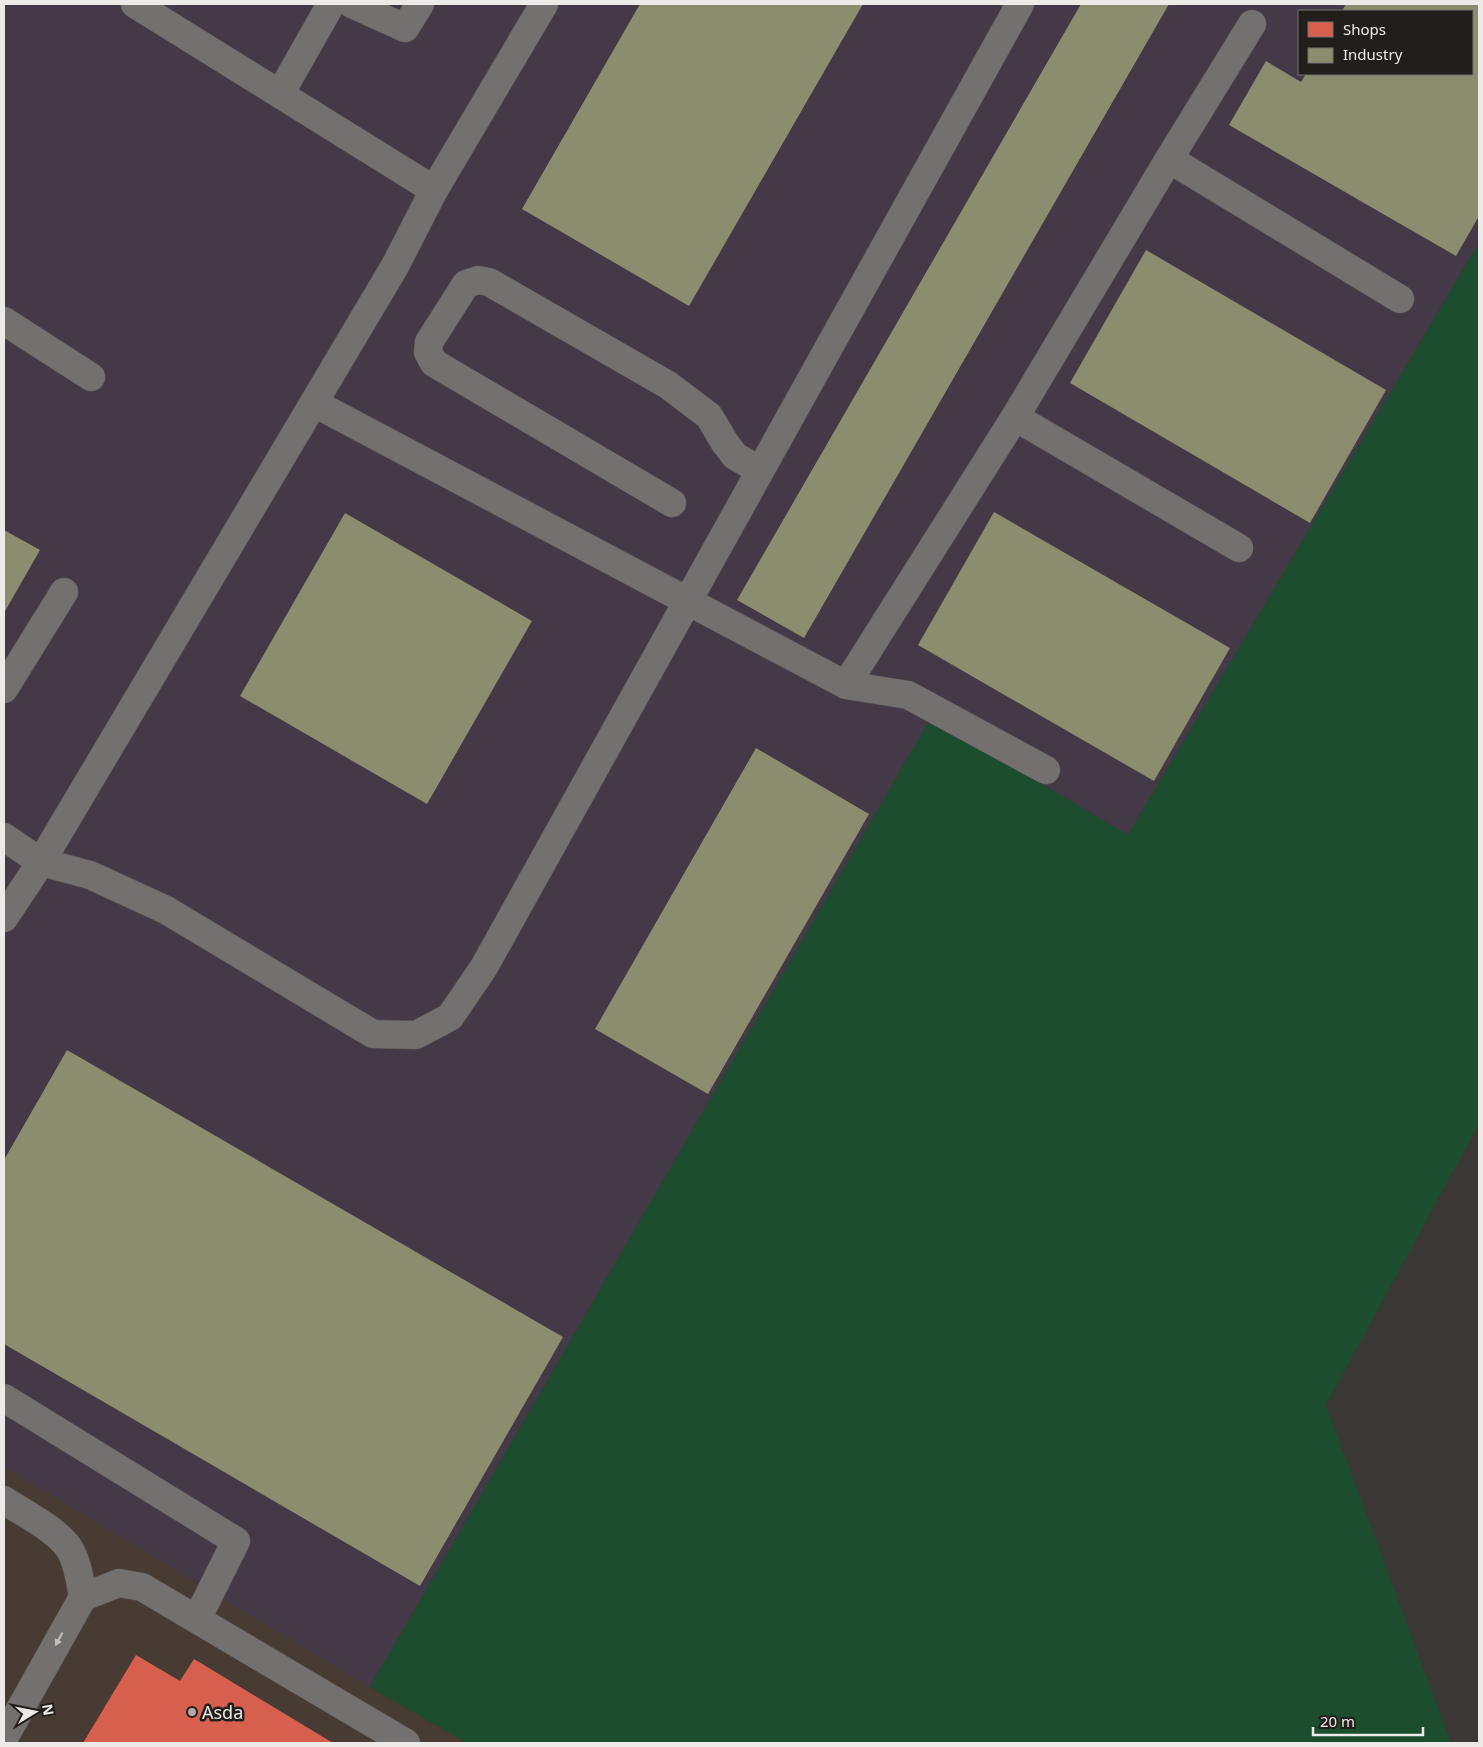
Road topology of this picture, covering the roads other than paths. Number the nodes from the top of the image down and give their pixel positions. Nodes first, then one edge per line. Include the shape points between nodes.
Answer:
1 (135, 4) edge
2 (331, 4) edge
3 (352, 4) edge
4 (420, 4) edge
5 (544, 4) edge
6 (1020, 4) edge
7 (1252, 24) dead end
8 (280, 94) junction
9 (1169, 159) junction
10 (434, 190) junction
11 (1400, 299) dead end
12 (4, 321) edge
13 (91, 377) dead end
14 (314, 403) junction
15 (1015, 417) junction
16 (759, 470) junction
17 (672, 504) dead end
18 (1239, 548) dead end
19 (64, 592) dead end
20 (687, 602) junction
21 (846, 685) junction
22 (4, 689) edge
23 (1046, 770) dead end
24 (4, 836) edge
25 (41, 862) junction
26 (4, 918) edge
27 (4, 1398) edge
28 (4, 1500) edge
29 (83, 1597) junction
30 (197, 1619) junction
31 (4, 1738) edge
32 (406, 1743) edge

1 - 8 lane
2 - 8 lane
3 - 4 lane via 405,28
5 - 10 lane
6 - 16 lane
7 - 9 lane
8 - 10 lane
9 - 11 lane
9 - 15 lane
10 - 14 lane via 395,266
12 - 13 lane
14 - 20 lane
14 - 25 lane
15 - 18 lane
15 - 21 lane
16 - 17 lane via 736,456 709,416 668,384 489,282 478,280 466,284 429,342 428,352 434,363
16 - 20 lane
19 - 22 lane
20 - 21 lane
20 - 25 lane via 484,967 450,1017 416,1035 374,1034 166,910 90,875
21 - 23 lane via 908,695
24 - 25 lane
25 - 26 lane
27 - 30 lane via 236,1541
28 - 29 lane via 54,1533 70,1549
29 - 30 lane via 119,1583 142,1587
29 -> 31 lane
30 - 32 lane

